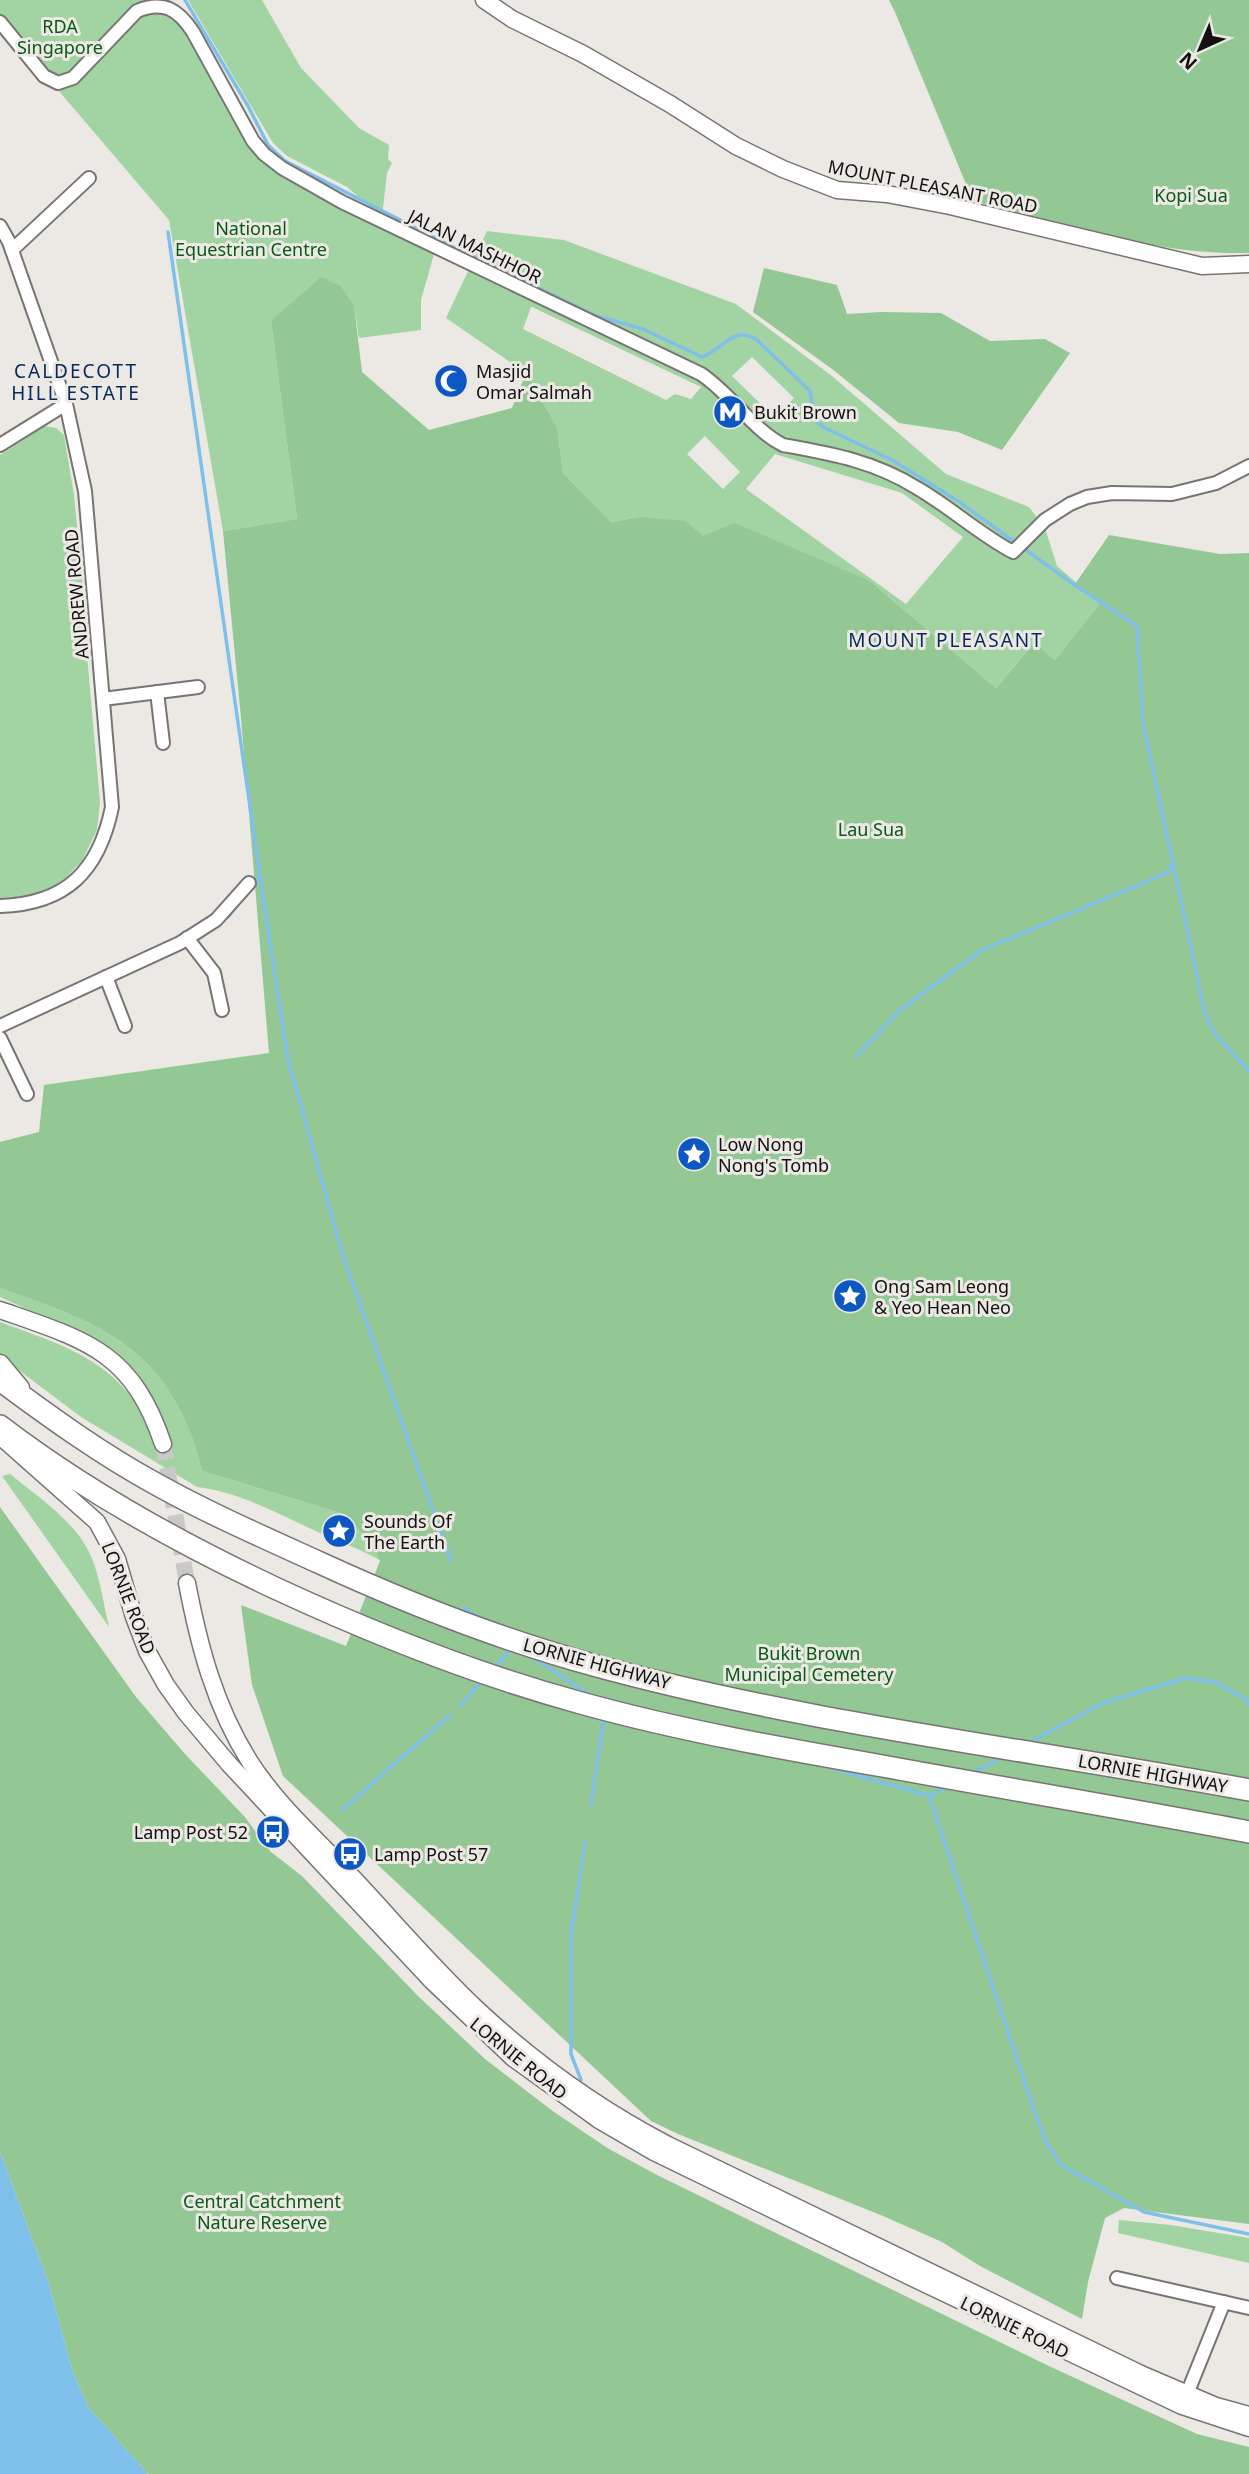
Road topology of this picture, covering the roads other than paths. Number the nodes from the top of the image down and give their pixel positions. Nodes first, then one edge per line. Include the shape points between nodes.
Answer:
1 (484, 0) edge
2 (0, 22) edge
3 (89, 178) dead end
4 (0, 226) edge
5 (12, 250) junction
6 (1249, 264) edge
7 (66, 404) junction
8 (0, 445) edge
9 (1249, 466) edge
10 (198, 687) dead end
11 (157, 692) junction
12 (103, 699) junction
13 (163, 744) dead end
14 (249, 883) dead end
15 (0, 906) edge
16 (187, 938) junction
17 (106, 977) junction
18 (222, 1010) dead end
19 (125, 1026) dead end
20 (0, 1027) edge
21 (0, 1038) edge
22 (27, 1094) dead end
23 (0, 1310) edge
24 (0, 1364) edge
25 (0, 1380) edge
26 (36, 1407) junction
27 (0, 1426) edge
28 (0, 1436) edge
29 (163, 1444) tunnel mouth
30 (187, 1583) tunnel mouth
31 (1249, 1790) edge
32 (1249, 1832) edge
33 (771, 2202) junction
34 (1117, 2278) dead end
35 (1224, 2302) junction
36 (1249, 2308) edge
37 (1184, 2400) junction
38 (1249, 2415) edge
39 (1249, 2428) edge

1 - 6 street, MOUNT PLEASANT ROAD via 736,146 836,190 950,206 1202,266
2 - 9 street, JALAN MASHHOR via 44,76 58,83 72,78 137,11 150,5 170,8 193,32 253,141 282,168 342,202 701,374 783,446 841,456 881,469 918,488 1013,552 1045,520 1087,497 1172,494 1216,483
3 - 5 street
4 - 5 street, ANDREW ROAD
5 - 7 street, ANDREW ROAD
7 - 8 street
7 - 12 street, ANDREW ROAD via 85,491
10 - 11 street
11 - 12 street
11 - 13 street
12 - 15 street, ANDREW ROAD via 112,807 107,834 95,857 61,893 36,903
14 - 16 street via 216,920
16 - 17 street
16 - 18 street via 214,973
17 - 19 street
17 - 20 street
21 - 22 street
23 - 29 street via 103,1353 143,1395
24 - 26 main road
25 - 26 highway, LORNIE HIGHWAY
26 - 31 highway, LORNIE HIGHWAY via 153,1482 211,1513 422,1607 512,1640 593,1665 806,1713
27 - 32 highway via 75,1480 197,1551 330,1613 498,1678 582,1703 794,1751
28 - 33 street, LORNIE ROAD via 97,1522 117,1559 147,1651 186,1713 432,1981 513,2058 599,2120 654,2152
30 - 33 street, LORNIE ROAD via 198,1640 222,1708 250,1762 477,2010 590,2100
33 - 37 street, LORNIE ROAD
34 - 35 street
35 - 36 street
35 - 37 street
37 - 38 street, LORNIE ROAD
37 - 39 street, LORNIE ROAD

